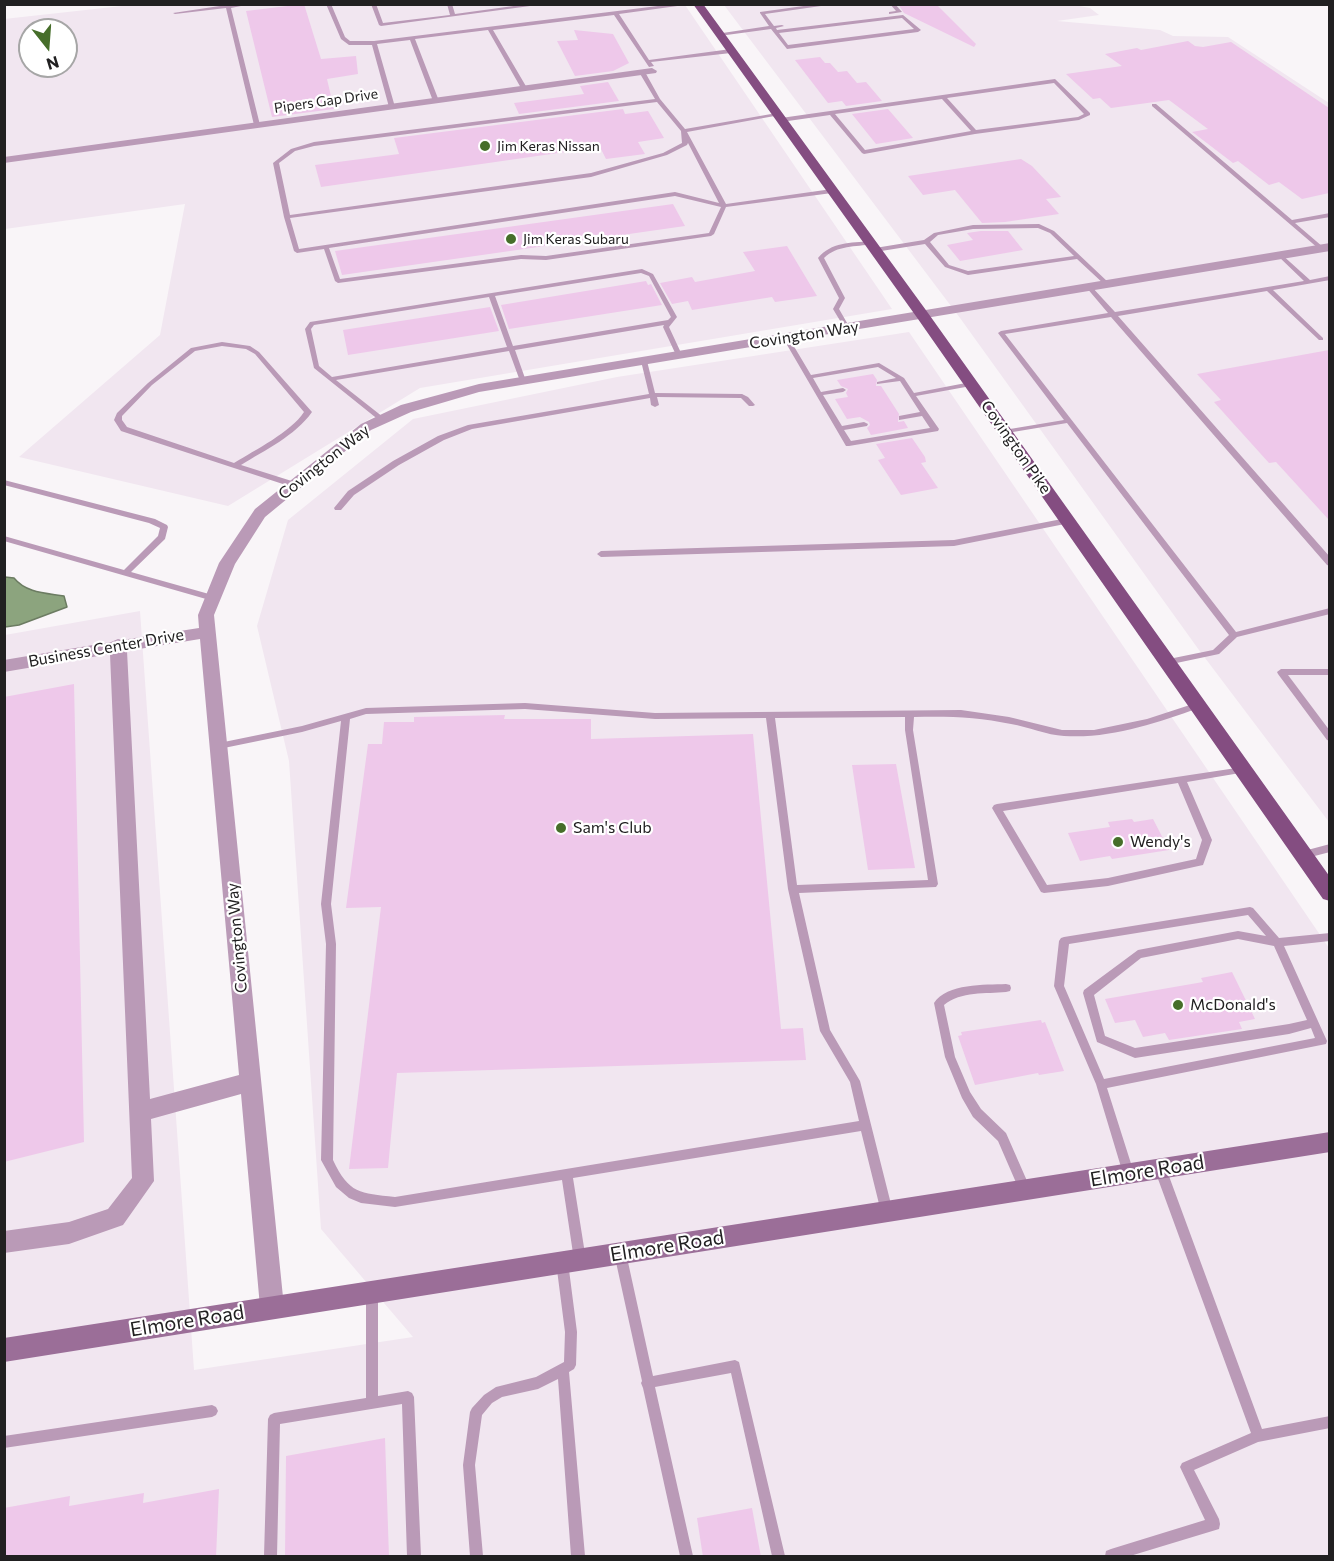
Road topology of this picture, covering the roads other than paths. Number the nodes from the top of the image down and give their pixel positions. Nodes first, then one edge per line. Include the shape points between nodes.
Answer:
1 (249, 4) edge
2 (328, 4) edge
3 (373, 4) edge
4 (448, 4) edge
5 (543, 4) edge
6 (690, 4) edge
7 (698, 4) edge
8 (833, 4) edge
9 (892, 4) edge
10 (228, 7) junction
11 (175, 13) dead end
12 (616, 14) junction
13 (901, 14) junction
14 (453, 16) junction
15 (490, 29) junction
16 (775, 30) junction
17 (412, 39) junction
18 (724, 41) junction
19 (374, 43) junction
20 (648, 68) junction
21 (524, 88) junction
22 (943, 97) junction
23 (658, 99) junction
24 (436, 101) junction
25 (1154, 105) dead end
26 (393, 106) junction
27 (831, 113) junction
28 (779, 118) junction
29 (257, 126) junction
30 (684, 131) junction
31 (975, 132) junction
32 (4, 160) edge
33 (832, 191) junction
34 (724, 206) junction
35 (1329, 214) edge
36 (286, 217) junction
37 (1289, 222) junction
38 (926, 242) junction
39 (326, 247) junction
40 (873, 247) junction
41 (1325, 248) edge
42 (1280, 255) junction
43 (1078, 256) junction
44 (1329, 278) edge
45 (1309, 282) junction
46 (1107, 284) junction
47 (1089, 287) junction
48 (1269, 289) junction
49 (491, 295) junction
50 (922, 315) junction
51 (1113, 315) junction
52 (670, 322) junction
53 (847, 328) junction
54 (786, 338) junction
55 (1321, 339) dead end
56 (512, 349) junction
57 (679, 355) junction
58 (644, 361) junction
59 (809, 377) junction
60 (332, 379) junction
61 (902, 379) junction
62 (523, 381) junction
63 (879, 383) dead end
64 (971, 384) junction
65 (843, 390) dead end
66 (819, 394) junction
67 (654, 395) junction
68 (912, 395) junction
69 (654, 405) dead end
70 (751, 405) dead end
71 (924, 413) junction
72 (902, 418) dead end
73 (380, 419) junction
74 (1068, 421) junction
75 (864, 424) dead end
76 (839, 429) junction
77 (1004, 432) junction
78 (236, 465) junction
79 (4, 482) edge
80 (295, 485) junction
81 (338, 508) dead end
82 (1067, 521) junction
83 (4, 538) edge
84 (601, 554) dead end
85 (1329, 563) edge
86 (124, 573) junction
87 (213, 598) junction
88 (1329, 611) edge
89 (208, 632) junction
90 (1234, 635) junction
91 (118, 645) junction
92 (1167, 662) junction
93 (4, 666) edge
94 (1329, 672) edge
95 (1196, 706) junction
96 (910, 714) junction
97 (770, 716) junction
98 (346, 717) junction
99 (1329, 738) edge
100 (219, 746) junction
101 (1243, 770) junction
102 (1181, 779) junction
103 (1329, 848) edge
104 (1303, 855) junction
105 (793, 889) junction
106 (1329, 893) edge
107 (1329, 937) edge
108 (1277, 942) junction
109 (1006, 988) dead end
110 (1313, 1023) junction
111 (250, 1081) junction
112 (1101, 1084) junction
113 (139, 1112) junction
114 (866, 1125) junction
115 (1329, 1142) edge
116 (1160, 1168) junction
117 (1128, 1173) junction
118 (567, 1174) junction
119 (1025, 1190) junction
120 (887, 1212) junction
121 (4, 1242) edge
122 (620, 1253) junction
123 (571, 1261) junction
124 (372, 1292) junction
125 (272, 1308) junction
126 (4, 1350) edge
127 (563, 1370) junction
128 (647, 1383) junction
129 (372, 1404) junction
130 (213, 1411) dead end
131 (1329, 1422) edge
132 (1258, 1436) junction
133 (4, 1442) edge
134 (270, 1557) edge
135 (414, 1557) edge
136 (476, 1557) edge
137 (578, 1557) edge
138 (686, 1557) edge
139 (778, 1557) edge
140 (1111, 1557) edge

1 - 10 lane
2 - 19 lane via 349,43
3 - 14 lane via 381,25
4 - 14 lane
5 - 14 lane
6 - 12 lane
7 - 18 main road, Covington Pike
8 - 16 lane via 762,14
9 - 13 lane
10 - 11 lane
10 - 29 lane
12 - 15 lane
12 - 20 lane
13 - 16 lane
13 - 16 lane via 918,30 787,47
15 - 17 lane
15 - 21 lane
16 - 18 lane
17 - 19 lane
17 - 24 lane
18 - 20 lane
18 - 28 main road, Covington Pike
19 - 26 lane
20 - 21 street, Pipers Gap Drive
20 - 23 lane
21 - 24 street, Pipers Gap Drive
22 - 27 lane
22 - 31 lane
22 - 31 lane via 1056,81 1088,114
23 - 30 lane
23 - 36 lane via 314,144 293,150 276,163
24 - 26 street, Pipers Gap Drive
25 - 37 lane
26 - 29 street, Pipers Gap Drive
27 - 28 lane
27 - 31 lane via 864,152
28 - 30 lane
28 - 33 main road, Covington Pike
29 - 32 street, Pipers Gap Drive
30 - 34 lane
30 - 36 lane via 685,144 665,154 591,174
33 - 34 lane
33 - 40 main road, Covington Pike
34 - 39 lane via 675,194
34 - 39 lane via 711,234 546,258 521,257 338,281
35 - 37 lane
36 - 39 lane via 297,252
37 - 41 lane
38 - 40 lane
38 - 43 lane via 947,266 968,273
38 - 43 lane via 936,234 973,227 1039,226 1052,232
40 - 50 main road, Covington Pike
40 - 53 lane via 834,248 821,258 842,298 836,309
41 - 42 street, Covington Way
42 - 45 lane
42 - 46 street, Covington Way
43 - 46 lane
44 - 45 lane
45 - 48 lane
46 - 47 street, Covington Way
47 - 50 street, Covington Way
47 - 51 lane
48 - 51 lane
48 - 55 lane
49 - 52 lane via 642,271 651,274 674,317
49 - 56 lane
49 - 60 lane via 312,323 308,329 316,367
50 - 53 street, Covington Way
50 - 64 main road, Covington Pike
51 - 74 lane via 1001,333
51 - 85 lane
52 - 56 lane
52 - 57 lane via 666,327
53 - 54 street, Covington Way
54 - 57 street, Covington Way
54 - 59 lane
56 - 60 lane
56 - 62 lane
57 - 58 street, Covington Way
58 - 62 street, Covington Way
58 - 67 lane
59 - 61 lane via 879,365
59 - 66 lane
60 - 73 lane
61 - 63 lane
61 - 68 lane
62 - 73 street, Covington Way via 414,405
64 - 68 lane
64 - 77 main road, Covington Pike
65 - 66 lane
66 - 76 lane
67 - 69 lane
67 - 70 lane via 742,396
67 - 81 lane via 471,427 441,438 400,461 351,493
68 - 71 lane
71 - 72 lane
71 - 76 lane via 935,429 849,444
73 - 80 street, Covington Way
74 - 77 lane
74 - 90 lane
75 - 76 lane
77 - 82 main road, Covington Pike
78 - 78 lane via 124,429 119,415 193,349 222,344 248,347 267,362 308,412 297,424
78 - 80 lane
79 - 86 lane via 164,527 162,537
80 - 87 street, Covington Way via 254,521 227,563
82 - 84 lane via 954,543
82 - 92 main road, Covington Pike
83 - 86 lane
86 - 87 lane
87 - 89 street, Covington Way via 206,615
88 - 90 lane
89 - 91 street, Business Center Drive
89 - 100 street, Covington Way
90 - 92 lane via 1216,652
91 - 93 street, Business Center Drive
91 - 113 street
92 - 95 main road, Covington Pike
94 - 99 lane via 1281,672
95 - 96 lane via 1148,722 1094,733 1062,733 961,713
95 - 101 main road, Covington Pike
96 - 97 lane
96 - 105 lane via 909,730 933,884
97 - 98 lane via 655,716 525,706 366,711
97 - 105 lane
98 - 100 lane
98 - 118 lane via 326,904 331,944 327,1160 336,1180 348,1194 395,1202
100 - 111 street, Covington Way
101 - 102 lane
101 - 104 main road, Covington Pike
102 - 102 lane via 1207,840 1200,862 1108,882 1044,889 997,808
103 - 104 lane
104 - 106 main road, Covington Pike
105 - 114 lane via 825,1031 855,1081
107 - 108 lane
108 - 110 lane
108 - 110 lane via 1238,935 1138,954 1088,993 1101,1039 1135,1053
108 - 112 lane via 1250,911 1064,941 1059,986
109 - 119 lane via 958,993 939,1003 950,1057 966,1095 977,1113 1002,1137
110 - 112 lane via 1322,1041
111 - 113 street
111 - 125 street, Covington Way
112 - 117 lane
113 - 121 street via 143,1180 115,1217 69,1233
114 - 118 lane
114 - 120 lane
115 - 116 street, Elmore Road
116 - 117 street, Elmore Road
116 - 132 lane
117 - 119 street, Elmore Road
118 - 123 lane
119 - 120 street, Elmore Road
120 - 122 street, Elmore Road
122 - 123 street, Elmore Road
122 - 128 lane
123 - 124 street, Elmore Road
123 - 127 lane via 570,1365
124 - 125 street, Elmore Road
124 - 129 lane
125 - 126 street, Elmore Road
127 - 136 lane via 538,1383 500,1391 476,1412 469,1465
127 - 137 lane
128 - 138 lane
128 - 139 lane via 735,1366
129 - 134 lane via 274,1419
129 - 135 lane via 408,1397
130 - 133 lane
131 - 132 lane
132 - 140 lane via 1186,1467 1214,1524

